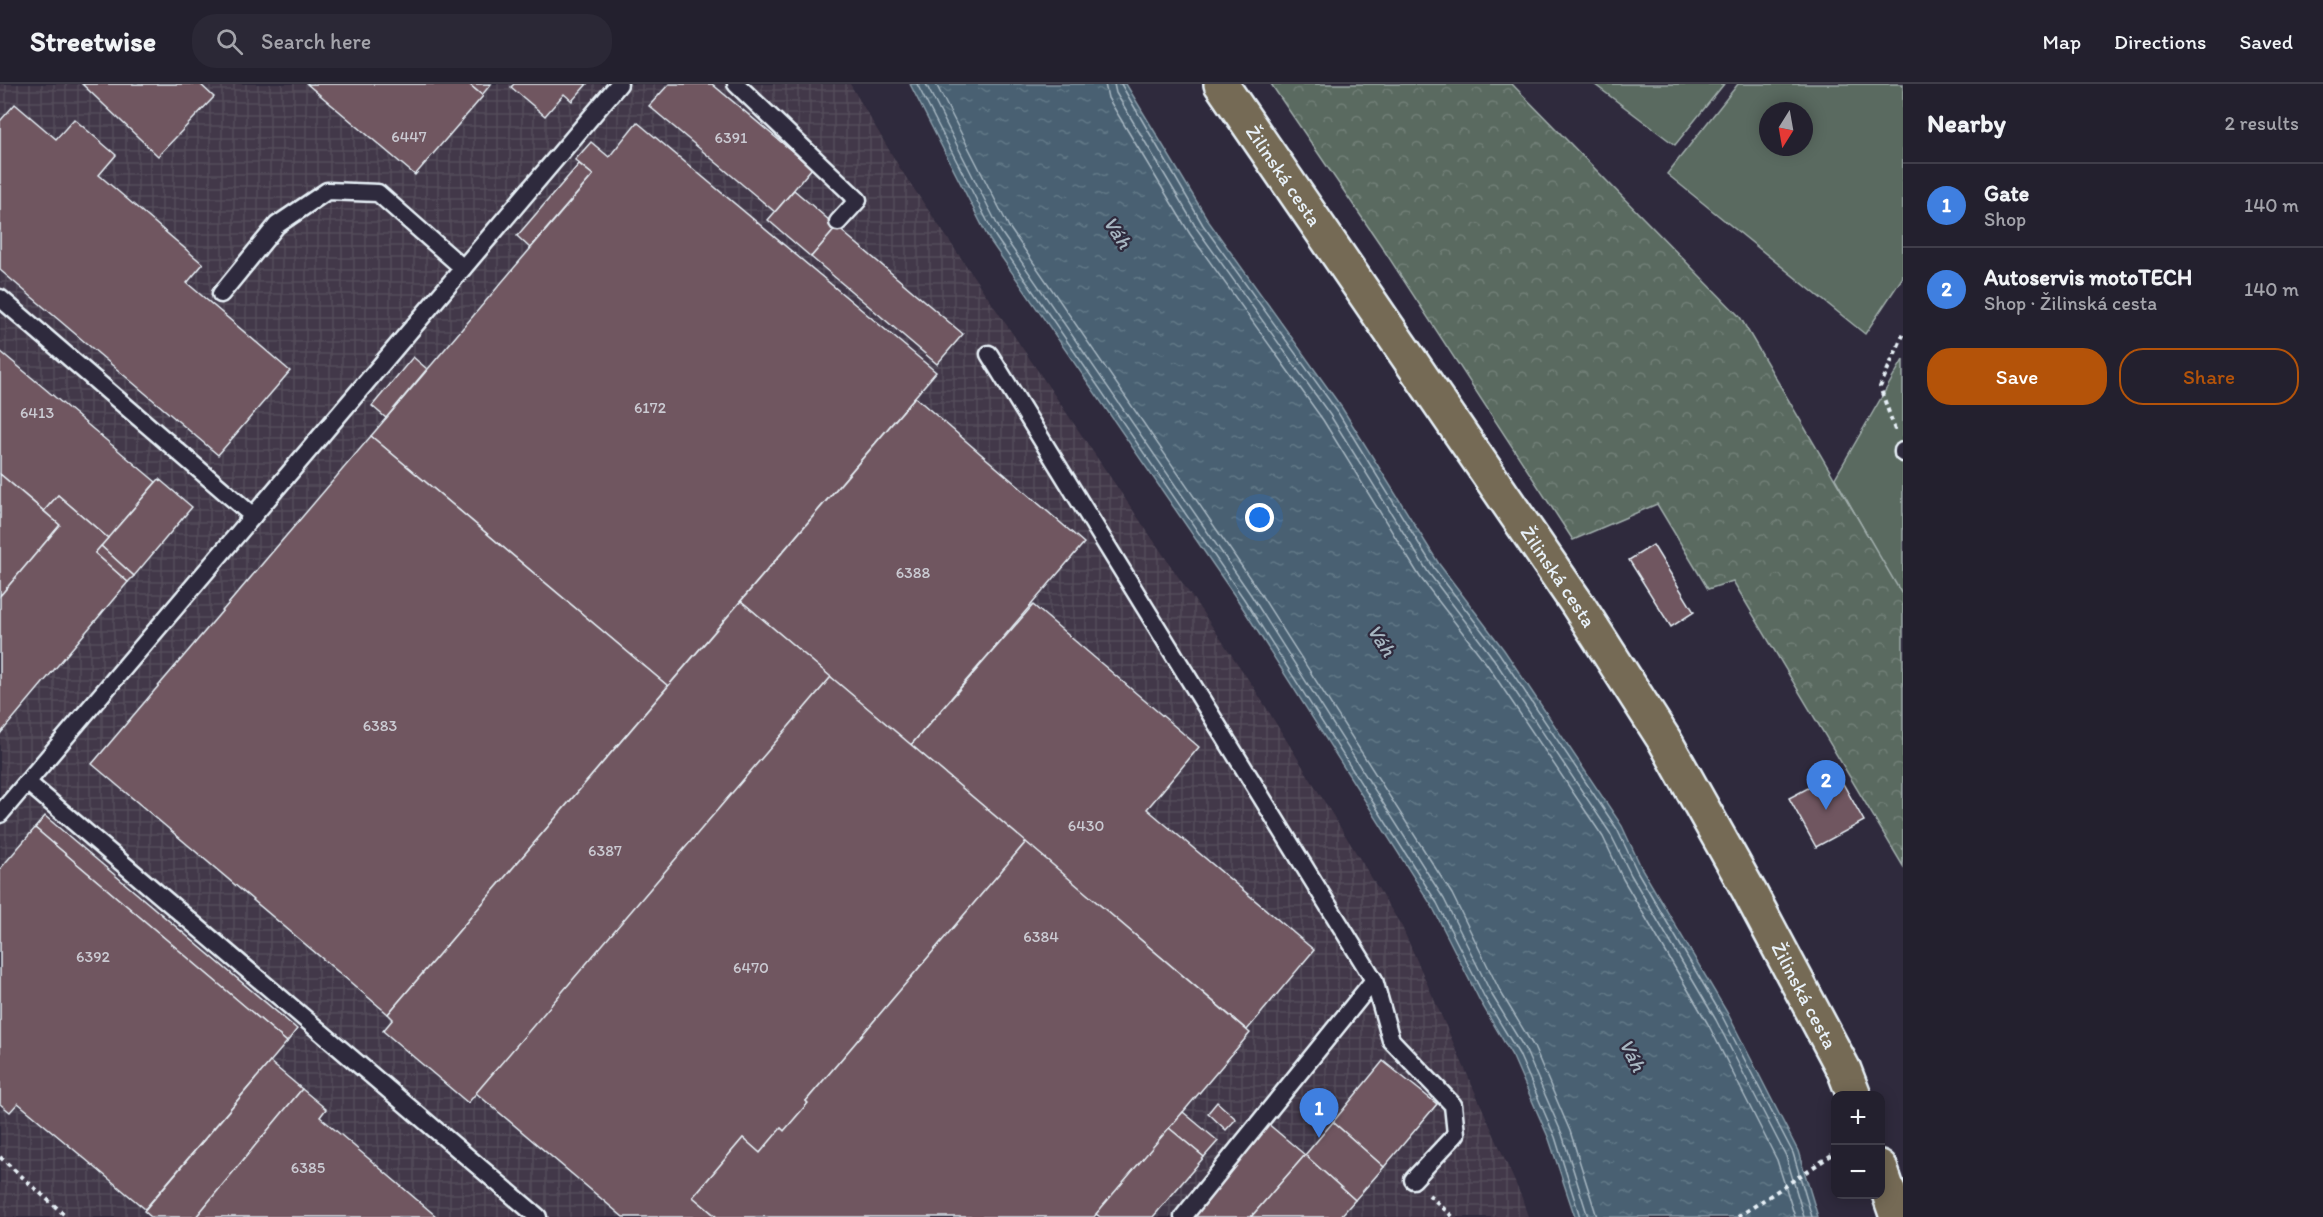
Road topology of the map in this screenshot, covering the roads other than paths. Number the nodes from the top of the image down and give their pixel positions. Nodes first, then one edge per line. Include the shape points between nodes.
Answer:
1 (619, 84) edge
2 (736, 84) edge
3 (1221, 84) edge
4 (838, 222) dead end
5 (463, 268) junction
6 (221, 294) dead end
7 (0, 298) edge
8 (989, 354) dead end
9 (253, 516) junction
10 (27, 782) junction
11 (0, 814) edge
12 (1374, 980) junction
13 (1852, 1091) edge
14 (1413, 1180) road end
15 (1885, 1180) edge
16 (538, 1217) edge
17 (1183, 1217) edge
18 (1897, 1217) edge

1 - 5 lane
2 - 4 lane via 858,200
3 - 13 main road, Žilinská cesta via 1578,605 1665,741 1749,891
5 - 6 lane via 378,193 327,191 277,225
5 - 9 lane
7 - 9 lane
8 - 12 lane
9 - 10 lane
10 - 11 lane
10 - 16 lane
12 - 14 lane via 1391,1040 1453,1105 1456,1134
12 - 17 lane
15 - 18 main road

